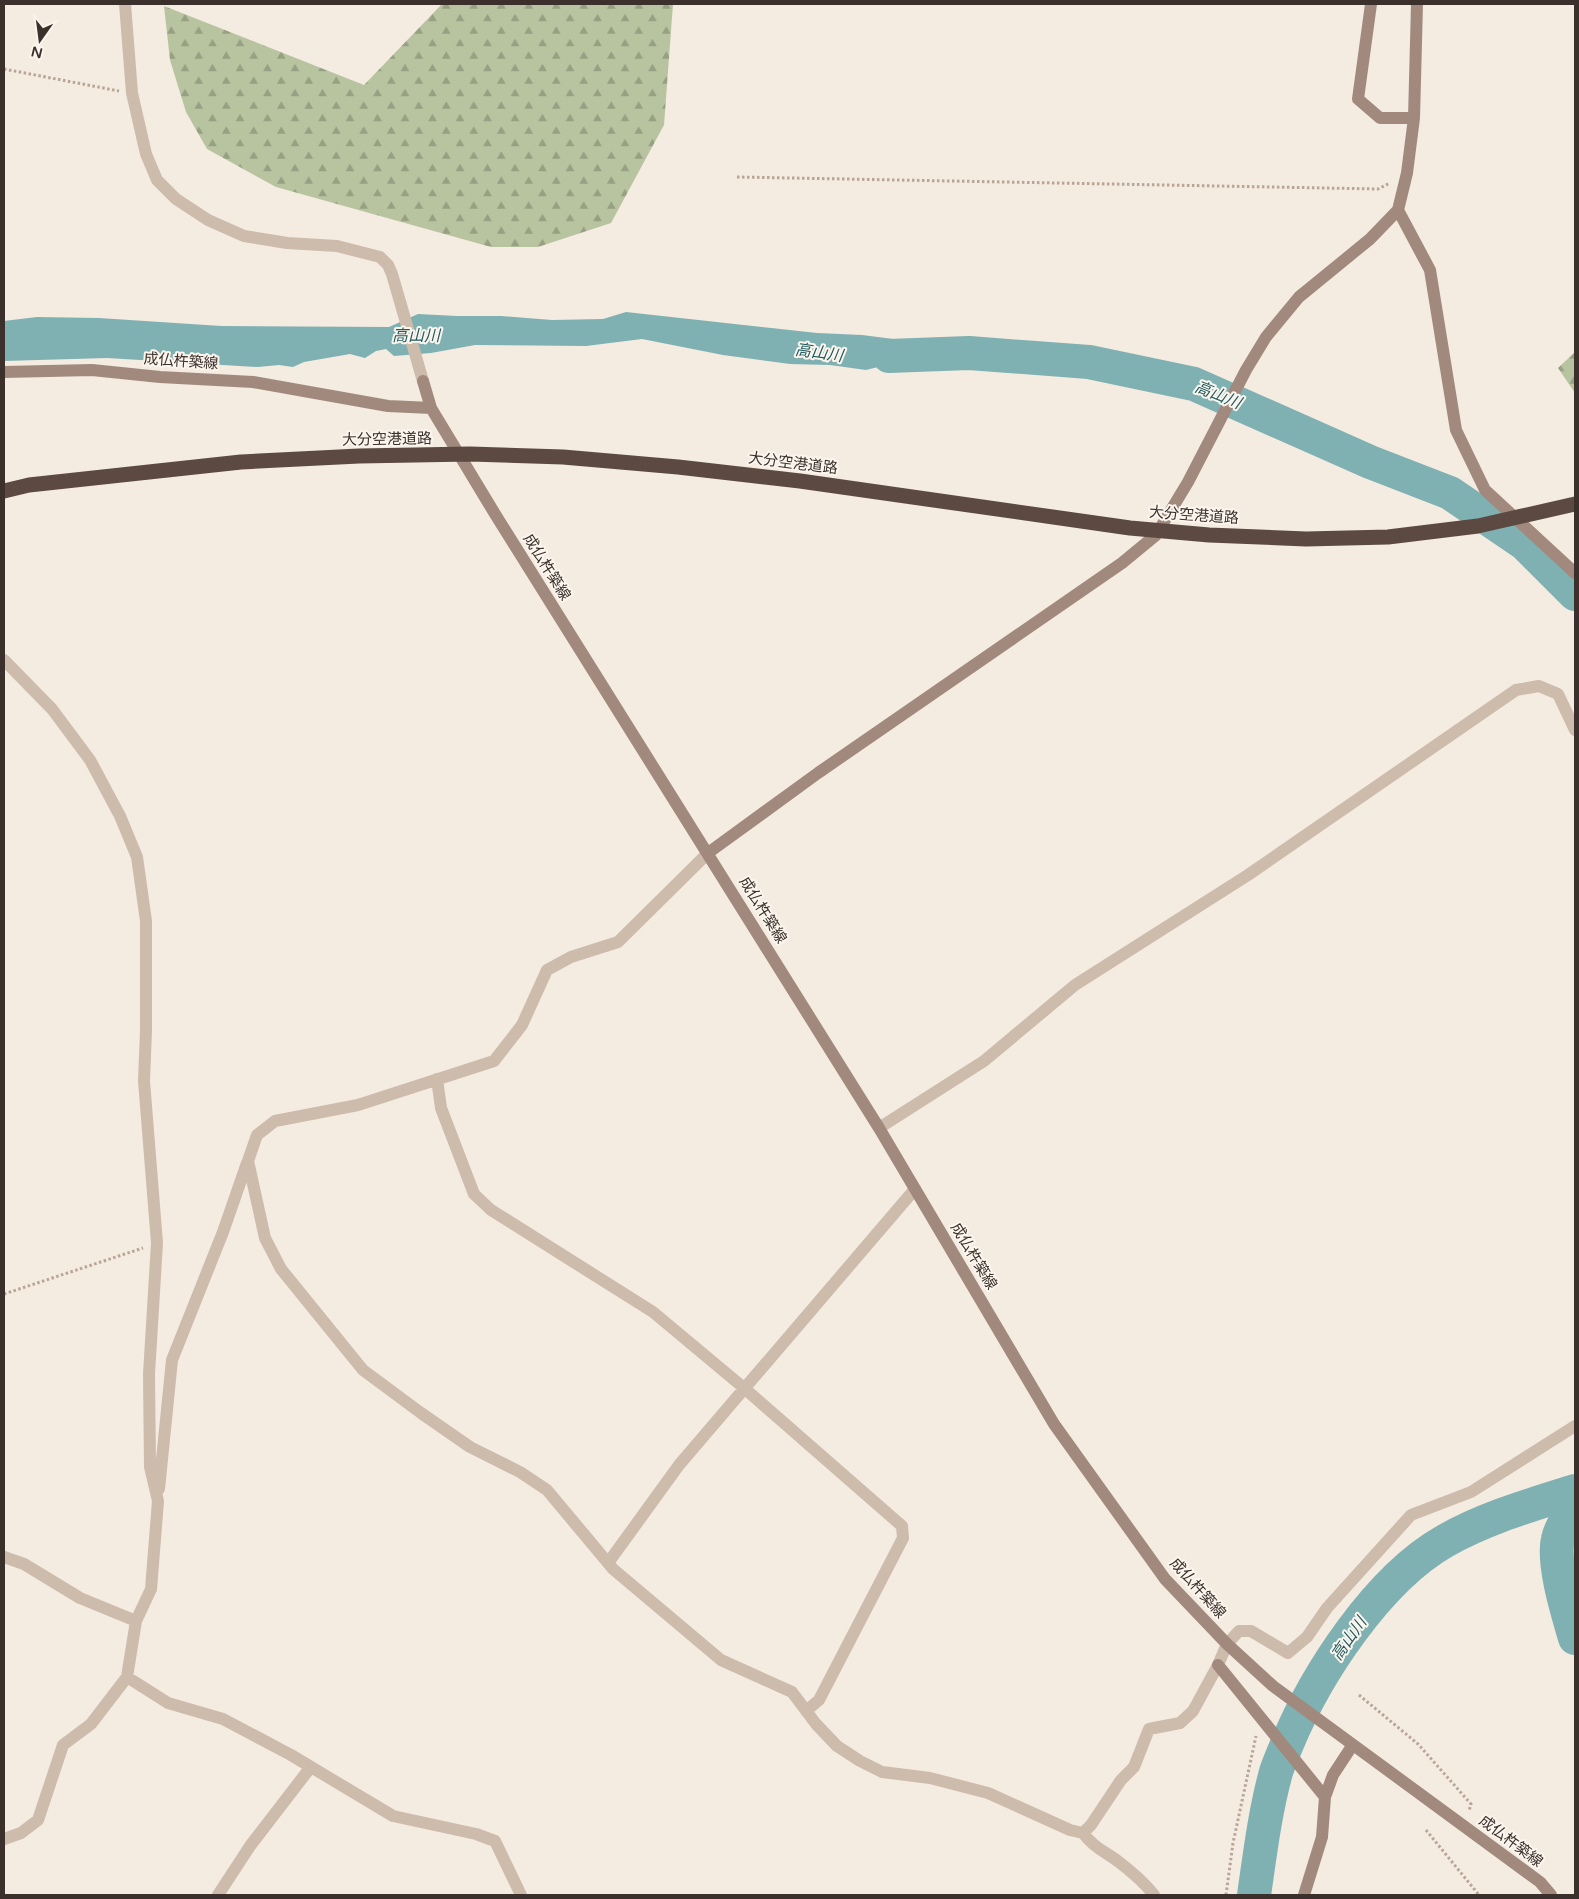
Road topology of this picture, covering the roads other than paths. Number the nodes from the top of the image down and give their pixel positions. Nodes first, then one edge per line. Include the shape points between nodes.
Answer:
1 (125, 4) edge
2 (1371, 4) edge
3 (1417, 4) edge
4 (1414, 118) junction
5 (1398, 210) junction
6 (4, 372) edge
7 (424, 381) joint
8 (431, 408) junction
9 (4, 491) edge
10 (1575, 504) edge
11 (1575, 573) edge
12 (4, 660) edge
13 (1575, 730) edge
14 (708, 853) junction
15 (437, 1079) junction
16 (879, 1128) junction
17 (248, 1162) junction
18 (915, 1189) junction
19 (744, 1388) junction
20 (1575, 1426) edge
21 (158, 1501) junction
22 (4, 1557) edge
23 (608, 1563) junction
24 (136, 1621) junction
25 (1227, 1644) junction
26 (1218, 1666) junction
27 (127, 1677) junction
28 (806, 1711) junction
29 (1352, 1746) junction
30 (310, 1768) junction
31 (1325, 1797) junction
32 (1083, 1832) junction
33 (4, 1839) edge
34 (218, 1895) edge
35 (521, 1895) edge
36 (1154, 1895) edge
37 (1304, 1895) edge
38 (1551, 1895) edge

1 - 7 street via 132,93 146,154 157,180 176,199 208,220 244,236 338,246 380,257 392,274
2 - 4 main road via 1358,99 1380,118
3 - 4 main road
4 - 5 main road via 1407,173
5 - 11 main road via 1430,270 1456,430 1486,490
5 - 14 main road via 1370,239 1299,297 1266,337 1156,535 1122,563
6 - 8 main road, 成仏杵築線 via 92,370 253,382 388,406
7 - 8 main road
8 - 14 main road, 成仏杵築線
9 - 10 highway, 大分空港道路, bridge via 29,485 241,462 470,454 678,467 819,483 1130,528 1296,539 1388,537 1478,526
12 - 21 street via 52,709 90,760 120,816 137,857 146,921 144,1081 157,1243 149,1374 150,1467
13 - 16 street via 1558,694 1539,686 1516,690 1248,875 1076,985 984,1061
14 - 15 street via 618,942 571,957 547,970 522,1025 494,1061
14 - 16 main road, 成仏杵築線
15 - 17 street via 358,1105 275,1121 257,1135
15 - 19 street via 441,1108 474,1194 491,1210 653,1312
16 - 18 main road, 成仏杵築線
17 - 21 street via 172,1360
17 - 23 street via 265,1238 281,1269 363,1370 470,1447 520,1472 547,1490
18 - 19 street
18 - 25 main road, 成仏杵築線 via 1054,1424 1165,1579
19 - 23 street via 679,1464
19 - 28 street via 902,1526 903,1538 818,1700
20 - 25 street via 1471,1492 1411,1515 1327,1608 1307,1637 1288,1653 1251,1631 1239,1631
21 - 24 street via 151,1589
22 - 24 street via 24,1564 80,1598
23 - 28 street via 721,1660 792,1692
24 - 27 street
25 - 26 street
25 - 29 main road, 成仏杵築線 via 1273,1686
26 - 31 main road
26 - 32 street via 1193,1711 1180,1724 1149,1728 1134,1767
27 - 30 street via 168,1703 223,1719
27 - 33 street via 91,1724 63,1745 38,1820 21,1833
28 - 32 street via 837,1746 882,1772 930,1778 988,1793 1070,1830
29 - 31 main road via 1333,1774
29 - 38 main road, 成仏杵築線 via 1540,1882
30 - 34 street via 250,1846
30 - 35 street via 393,1816 494,1841
31 - 37 main road via 1322,1837
32 - 36 street via 1090,1844 1126,1868

